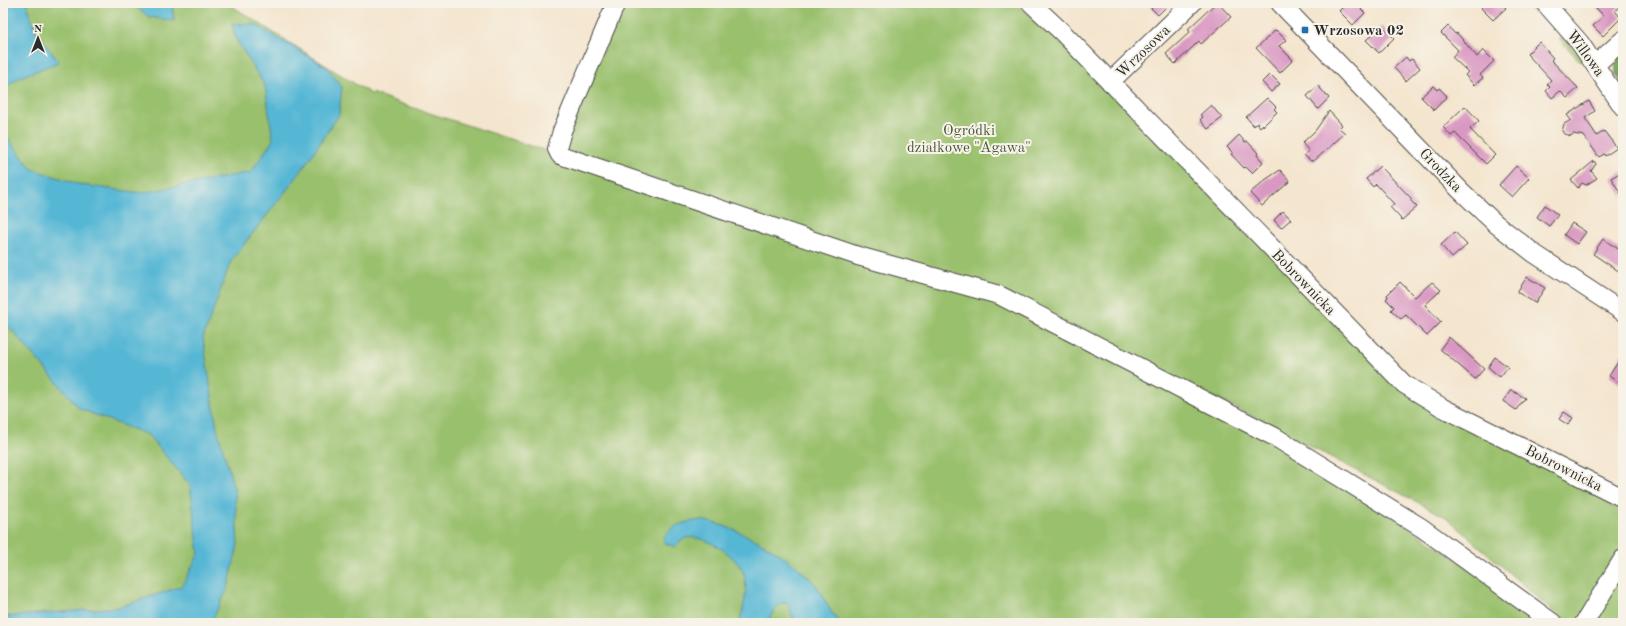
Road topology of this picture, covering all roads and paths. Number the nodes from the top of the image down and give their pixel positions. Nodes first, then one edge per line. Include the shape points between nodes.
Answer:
1 (616, 3) edge
2 (1031, 3) edge
3 (1192, 3) edge
4 (1280, 3) edge
5 (1545, 3) edge
6 (1623, 40) edge
7 (1595, 65) junction
8 (1110, 82) junction
9 (1623, 107) edge
10 (1623, 312) edge
11 (1623, 498) edge
12 (1623, 559) edge
13 (1553, 623) edge
14 (1584, 623) edge

1 - 13 street via 562,130 557,149 560,155 858,256 999,295 1275,437 1422,528
2 - 8 street, Bobrownicka
3 - 8 street, Wrzosowa
4 - 10 street, Grodzka via 1491,219 1535,254
5 - 7 street, Willowa via 1571,32
6 - 7 street
7 - 9 street, Willowa
8 - 11 street, Bobrownicka via 1404,384 1443,408
12 - 14 street

